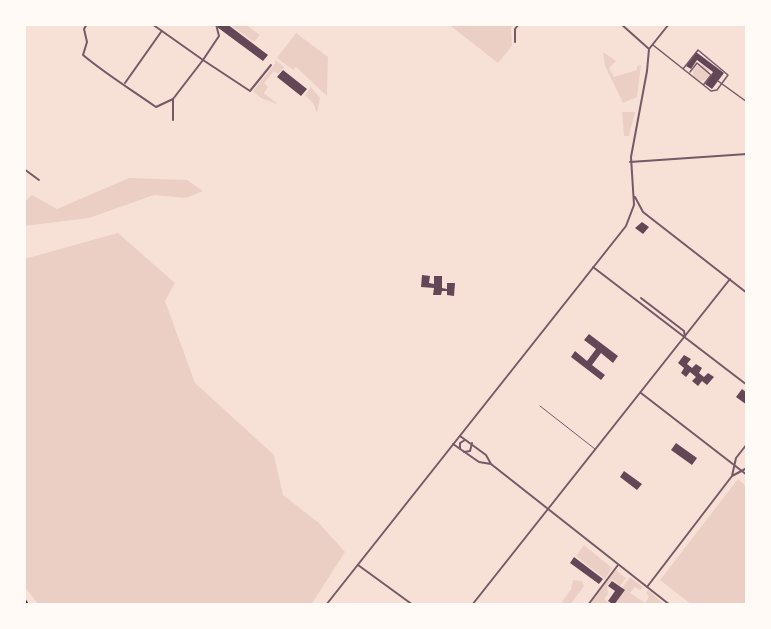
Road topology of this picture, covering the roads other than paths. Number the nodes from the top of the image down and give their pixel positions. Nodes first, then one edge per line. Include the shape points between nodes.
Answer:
1 (87, 24) edge
2 (152, 24) edge
3 (216, 24) edge
4 (519, 24) edge
5 (621, 24) edge
6 (669, 24) edge
7 (161, 32) junction
8 (515, 42) dead end
9 (652, 45) junction
10 (648, 49) junction
11 (203, 60) junction
12 (271, 65) dead end
13 (683, 69) junction
14 (689, 74) junction
15 (718, 81) dead end
16 (124, 84) junction
17 (704, 85) junction
18 (173, 99) junction
19 (747, 102) edge
20 (173, 120) dead end
21 (747, 154) edge
22 (630, 162) junction
23 (24, 169) edge
24 (39, 180) dead end
25 (634, 194) junction
26 (592, 267) junction
27 (730, 279) junction
28 (747, 293) edge
29 (642, 298) dead end
30 (685, 338) junction
31 (747, 384) edge
32 (641, 393) junction
33 (540, 406) dead end
34 (460, 436) junction
35 (470, 441) junction
36 (453, 444) junction
37 (747, 444) edge
38 (596, 450) junction
39 (462, 451) junction
40 (490, 464) junction
41 (733, 464) junction
42 (747, 468) edge
43 (742, 471) junction
44 (747, 475) edge
45 (732, 476) junction
46 (548, 510) junction
47 (358, 565) junction
48 (618, 565) junction
49 (647, 587) junction
50 (24, 600) edge
51 (27, 605) edge
52 (326, 605) edge
53 (413, 605) edge
54 (472, 605) edge
55 (588, 605) edge
56 (670, 605) edge

1 - 16 street via 84,55 109,77
2 - 7 street
3 - 11 street via 219,36
4 - 8 street
5 - 10 street
6 - 9 street
7 - 11 street
7 - 16 street
9 - 10 street
9 - 13 street
10 - 22 street
11 - 12 street via 250,91
11 - 18 street
13 - 14 street
13 - 17 street via 698,50 728,73 715,92
14 - 17 street
14 - 17 street via 697,63 710,71
15 - 19 street
16 - 18 street via 156,107
18 - 20 street
21 - 22 street
22 - 25 street
23 - 24 street
25 - 26 street via 626,226
25 - 27 street via 643,212
26 - 30 street
26 - 34 street
27 - 28 street
27 - 30 street
29 - 30 street via 684,331
30 - 31 street
30 - 32 street
32 - 38 street
32 - 41 street
33 - 38 lane
34 - 35 street
34 - 36 street
35 - 39 street via 471,449
35 - 39 street via 460,443
35 - 40 street
36 - 39 street
36 - 47 street
37 - 41 street
38 - 46 street
39 - 40 street
40 - 46 street
41 - 43 street
41 - 45 street
42 - 43 street
43 - 44 street
43 - 45 street
45 - 49 street
46 - 48 street
46 - 54 street
47 - 52 street
47 - 53 street
48 - 49 street
48 - 55 street
49 - 56 street
50 - 51 highway

